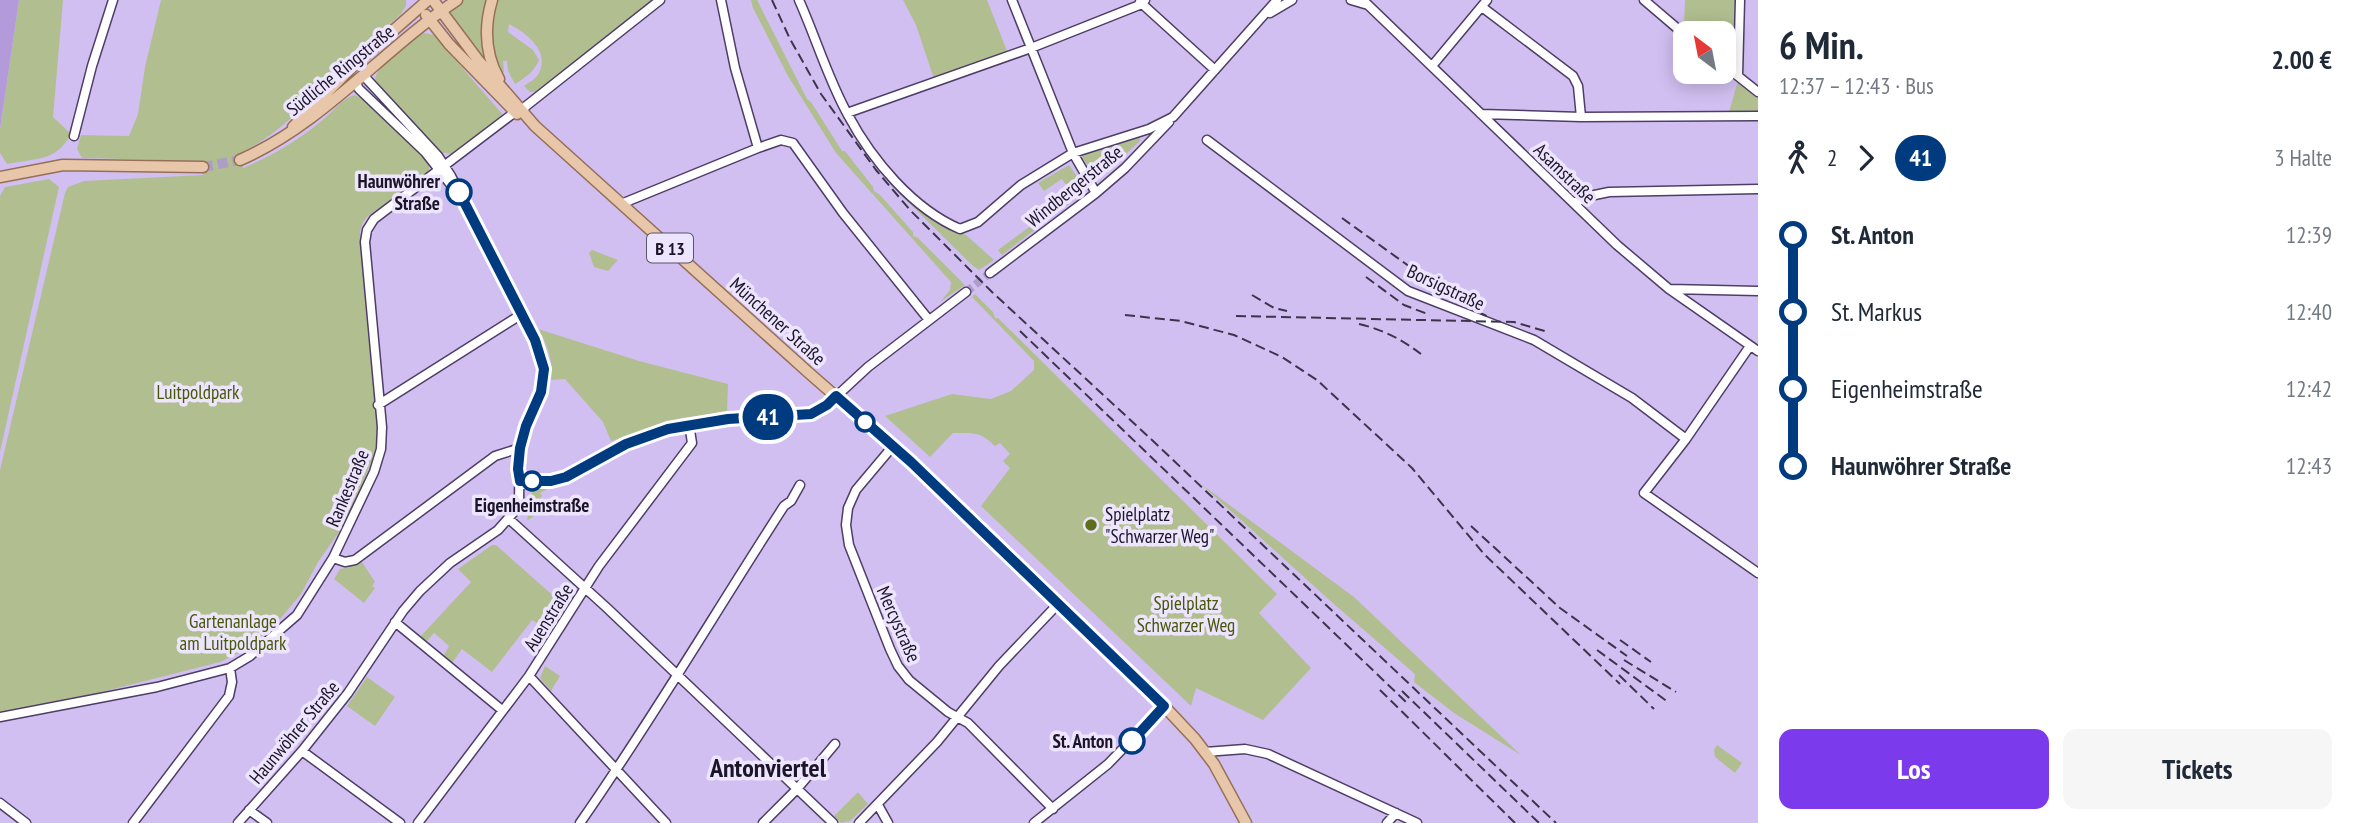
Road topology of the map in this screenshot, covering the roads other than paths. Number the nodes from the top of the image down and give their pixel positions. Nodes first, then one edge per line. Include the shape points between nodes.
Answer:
1 (113, 0) edge
2 (457, 0) edge
3 (492, 0) edge
4 (660, 0) edge
5 (721, 0) edge
6 (799, 0) edge
7 (1012, 0) edge
8 (1277, 0) edge
9 (1292, 0) edge
10 (1351, 0) edge
11 (1644, 0) edge
12 (1740, 0) edge
13 (1141, 1) edge
14 (1366, 2) edge
15 (430, 3) edge
16 (1485, 3) edge
17 (429, 20) junction
18 (1259, 20) junction
19 (1673, 25) edge
20 (1031, 48) junction
21 (1432, 66) junction
22 (1215, 70) junction
23 (1738, 75) joint
24 (357, 76) junction
25 (1758, 92) edge
26 (508, 95) junction
27 (518, 111) junction
28 (847, 114) junction
29 (1481, 114) junction
30 (1758, 116) edge
31 (1173, 117) junction
32 (1581, 117) junction
33 (74, 136) dead end
34 (1207, 140) dead end
35 (277, 141) junction
36 (758, 148) junction
37 (1073, 153) junction
38 (240, 160) tunnel mouth
39 (203, 167) tunnel mouth
40 (442, 168) junction
41 (0, 177) edge
42 (1758, 189) edge
43 (1096, 193) junction
44 (1574, 203) junction
45 (621, 204) junction
46 (990, 274) tunnel mouth
47 (1669, 289) junction
48 (1758, 291) edge
49 (966, 292) tunnel mouth
50 (522, 314) junction
51 (929, 320) junction
52 (1754, 349) edge
53 (836, 396) junction
54 (378, 405) junction
55 (689, 424) junction
56 (1686, 439) junction
57 (893, 446) junction
58 (520, 448) junction
59 (520, 481) junction
60 (800, 485) dead end
61 (509, 519) junction
62 (333, 558) junction
63 (1758, 573) edge
64 (585, 587) junction
65 (1058, 604) junction
66 (395, 622) junction
67 (230, 668) junction
68 (679, 675) junction
69 (529, 676) junction
70 (1164, 706) junction
71 (502, 710) junction
72 (0, 717) edge
73 (957, 717) junction
74 (835, 744) dead end
75 (302, 751) junction
76 (1205, 752) junction
77 (617, 771) junction
78 (797, 789) junction
79 (0, 803) edge
80 (877, 805) junction
81 (1053, 809) junction
82 (249, 810) junction
83 (1396, 813) junction
84 (26, 823) edge
85 (133, 823) edge
86 (238, 823) edge
87 (267, 823) edge
88 (400, 823) edge
89 (418, 823) edge
90 (580, 823) edge
91 (666, 823) edge
92 (763, 823) edge
93 (833, 823) edge
94 (859, 823) edge
95 (888, 823) edge
96 (1034, 823) edge
97 (1246, 823) edge
98 (1387, 823) edge
99 (1417, 823) edge

1 - 33 street
2 - 15 main road, Südliche Ringstraße
3 - 26 main road, B 13 via 487,17 488,50
4 - 27 street, Rankestraße
5 - 36 street
6 - 28 street
7 - 20 street
8 - 18 street, Windbergerstraße
9 - 18 street
10 - 14 street
11 - 19 street
12 - 23 street
13 - 20 street
13 - 22 street
14 - 21 street, Asamstraße
15 - 17 main road
15 - 24 main road, Südliche Ringstraße
15 - 26 main road, Münchener Straße / B 13
16 - 21 street
16 - 32 street via 1573,76
17 - 24 main road, Südliche Ringstraße
17 - 27 main road, Münchener Straße / B 13
18 - 22 street, Windbergerstraße
20 - 28 street
20 - 37 street
21 - 29 street, Asamstraße
22 - 31 street, Windbergerstraße
23 - 25 street
24 - 35 main road, Südliche Ringstraße via 304,125
24 - 35 main road, Südliche Ringstraße via 340,79
24 - 40 street
24 - 40 street via 438,156
26 - 27 main road, Münchener Straße / B 13
27 - 40 street, Rankestraße
27 - 45 main road, Münchener Straße / B 13
28 - 37 street via 901,186 922,206 960,229 978,222 1020,185
29 - 32 street
29 - 44 street, Asamstraße
30 - 32 street
31 - 37 street
31 - 43 street, Windbergerstraße
34 - 56 street, Borsigstraße via 1408,291 1534,340 1632,398
35 - 38 main road, Südliche Ringstraße
36 - 45 street
36 - 51 street via 781,141 793,143
37 - 43 street
39 - 41 main road via 64,165
40 - 50 street
40 - 54 street, Rankestraße via 374,219 367,230
42 - 44 street via 1609,192
43 - 46 street, Windbergerstraße
44 - 47 street, Asamstraße
45 - 53 main road, Münchener Straße / B 13
47 - 48 street
47 - 52 street, Asamstraße
49 - 51 street
50 - 54 street
50 - 58 street via 544,374
51 - 53 street
52 - 56 street
53 - 55 street via 811,414
53 - 57 main road, Münchener Straße / B 13
54 - 62 street, Rankestraße via 381,449
55 - 59 street via 638,439 566,477
55 - 64 street, Auenstraße via 692,443
56 - 63 street via 1644,493
57 - 65 main road, Münchener Straße / B 13
57 - 73 street, Mercystraße via 856,490 848,508 846,535 898,666
58 - 59 street
58 - 62 street via 495,456 355,560
59 - 61 street via 519,500
60 - 68 street
61 - 64 street
61 - 66 street, Haunwöhrer Straße via 428,582
62 - 67 street, Rankestraße via 297,615
64 - 68 street
64 - 69 street, Auenstraße
65 - 70 main road, Münchener Straße / B 13
65 - 73 street
66 - 71 street
66 - 75 street, Haunwöhrer Straße
67 - 72 street, Rankestraße
67 - 85 street via 229,696
68 - 77 street
68 - 78 street
69 - 71 street, Auenstraße
69 - 77 street
70 - 76 main road, Münchener Straße / B 13
70 - 81 street via 1108,764
71 - 89 street, Auenstraße
73 - 80 street
73 - 81 street, Mercystraße
74 - 78 street
75 - 82 street, Haunwöhrer Straße
75 - 88 street
76 - 83 street via 1245,749 1268,754
76 - 97 main road, Münchener Straße / B 13
77 - 90 street
77 - 91 street
78 - 92 street
78 - 93 street
79 - 84 street
80 - 94 street
80 - 95 street
81 - 96 street
82 - 86 street, Haunwöhrer Straße
82 - 87 street
83 - 98 street
83 - 99 street

